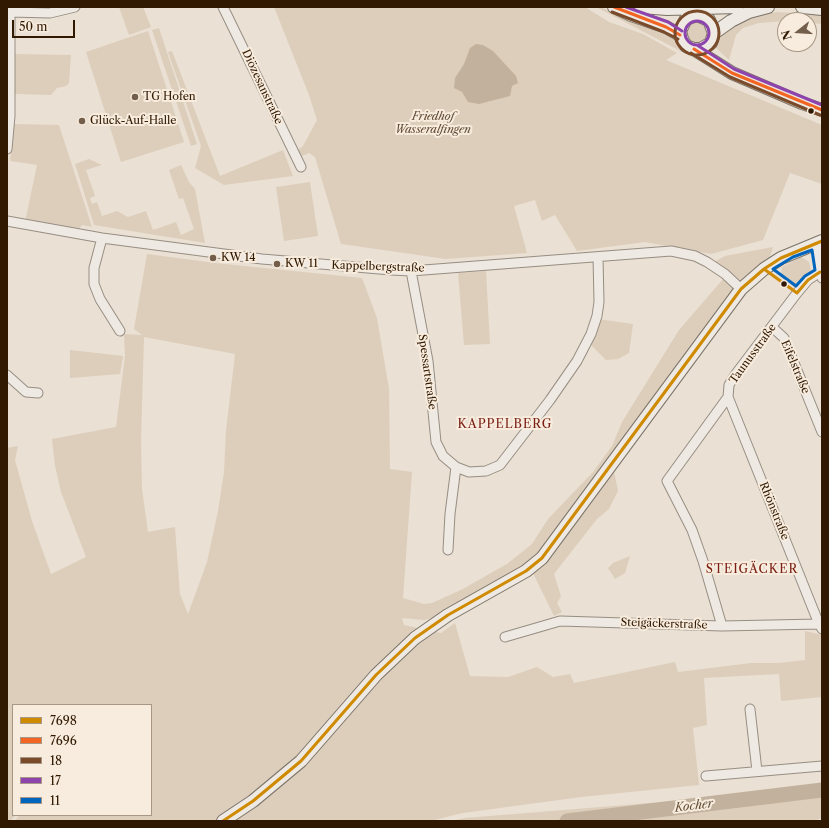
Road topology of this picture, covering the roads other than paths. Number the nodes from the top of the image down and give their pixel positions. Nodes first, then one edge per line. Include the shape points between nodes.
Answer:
1 (75, 7) edge
2 (223, 7) edge
3 (614, 7) edge
4 (737, 7) edge
5 (747, 7) edge
6 (768, 7) edge
7 (802, 7) edge
8 (10, 9) edge
9 (822, 9) edge
10 (641, 13) edge
11 (705, 17) junction
12 (684, 22) junction
13 (714, 32) junction
14 (680, 35) junction
15 (708, 46) junction
16 (694, 50) junction
17 (745, 79) junction
18 (822, 110) edge
19 (7, 149) edge
20 (301, 167) dead end
21 (7, 221) edge
22 (102, 238) junction
23 (819, 242) edge
24 (598, 258) junction
25 (410, 271) junction
26 (821, 275) edge
27 (741, 289) junction
28 (772, 327) junction
29 (120, 331) dead end
30 (7, 375) edge
31 (38, 393) dead end
32 (728, 398) junction
33 (822, 432) edge
34 (456, 467) junction
35 (448, 550) dead end
36 (722, 626) junction
37 (821, 627) edge
38 (505, 637) dead end
39 (750, 709) dead end
40 (822, 766) edge
41 (757, 772) junction
42 (706, 776) dead end
43 (223, 821) edge

1 - 8 street via 50,13
2 - 20 street, Diözesanstraße
3 - 10 main road
4 - 10 main road via 667,9
5 - 11 main road
6 - 13 main road via 740,16
7 - 9 main road
8 - 19 street via 10,116
10 - 12 main road
10 - 14 main road
11 - 12 main road via 694,16
11 - 13 main road via 712,24
12 - 14 main road
13 - 15 main road via 713,40
14 - 16 main road via 686,46
15 - 16 main road
15 - 17 main road via 727,67
16 - 17 main road
17 - 18 main road
21 - 22 street, Kappelbergstraße
22 - 25 street, Kappelbergstraße via 269,260
22 - 29 street via 94,268 94,284 100,299
23 - 26 street
23 - 27 main road via 781,258
24 - 25 street, Kappelbergstraße
24 - 27 street, Kappelbergstraße via 662,252 683,253 707,262
24 - 34 street, Spessartstraße via 597,316 577,361 500,465 486,471 469,472
25 - 34 street, Spessartstraße via 428,361 436,442 443,456
26 - 28 street, Taunusstraße via 804,285
27 - 43 main road via 542,558 526,571 448,615 415,638 376,675 301,761 253,801
28 - 32 street, Taunusstraße via 735,375 729,386
28 - 33 street, Eifelstraße via 784,338
30 - 31 street via 26,392
32 - 36 street, Taunusstraße via 667,481 692,530
32 - 37 street, Rhönstraße
34 - 35 street
36 - 37 street, Steigäckerstraße
36 - 38 street, Steigäckerstraße via 560,621
39 - 41 street
40 - 41 street
41 - 42 street

